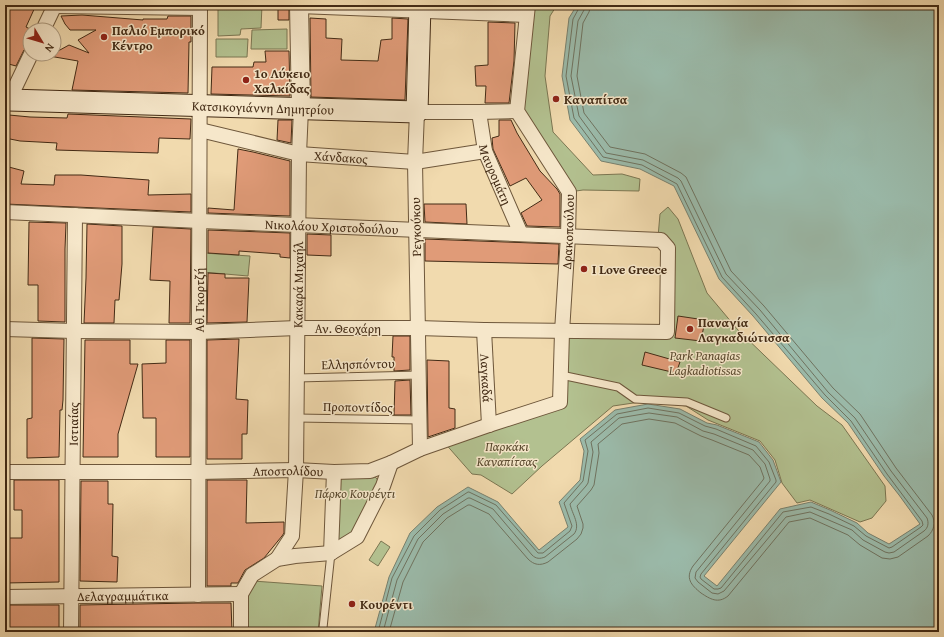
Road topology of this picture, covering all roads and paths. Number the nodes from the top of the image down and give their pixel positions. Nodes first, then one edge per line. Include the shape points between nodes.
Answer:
1 (54, 5) edge
2 (299, 6) edge
3 (200, 7) edge
4 (420, 8) edge
5 (527, 10) edge
6 (47, 22) edge
7 (27, 62) edge
8 (6, 101) edge
9 (200, 106) junction
10 (301, 109) junction
11 (517, 111) junction
12 (417, 112) junction
13 (479, 112) junction
14 (200, 130) junction
15 (485, 151) junction
16 (299, 154) junction
17 (415, 162) junction
18 (5, 212) edge
19 (75, 215) junction
20 (200, 221) junction
21 (298, 225) junction
22 (416, 230) junction
23 (521, 234) junction
24 (568, 236) junction
25 (297, 328) junction
26 (418, 328) junction
27 (5, 330) edge
28 (484, 330) junction
29 (74, 331) junction
30 (199, 332) junction
31 (562, 332) junction
32 (667, 332) joint
33 (419, 375) junction
34 (561, 375) junction
35 (297, 378) junction
36 (560, 402) joint
37 (297, 418) junction
38 (726, 418) dead end
39 (420, 420) junction
40 (489, 425) junction
41 (420, 449) junction
42 (391, 463) junction
43 (296, 470) junction
44 (5, 472) edge
45 (73, 472) junction
46 (199, 472) junction
47 (334, 472) junction
48 (331, 553) junction
49 (277, 559) junction
50 (241, 594) junction
51 (198, 595) junction
52 (5, 597) edge
53 (72, 597) junction
54 (323, 628) dead end
55 (71, 632) edge
56 (241, 632) edge

1 - 3 street
1 - 6 street
2 - 4 street
2 - 10 street, Κακαρά Μιχαήλ
3 - 9 street, Αθ. Γκορτζή
4 - 5 street
4 - 12 main road, Ρεγκούκου
5 - 11 street
7 - 8 street
8 - 9 main road, Κατσικογιάννη Δημητρίου
9 - 10 main road, Κατσικογιάννη Δημητρίου
9 - 14 street, Αθ. Γκορτζή
10 - 12 main road, Κατσικογιάννη Δημητρίου
10 - 16 street, Κακαρά Μιχαήλ
11 - 13 street, Κατσικογιάννη Δημητρίου
11 - 24 street, Δρακοπούλου via 569,192
12 - 13 street, Κατσικογιάννη Δημητρίου
12 - 17 street, Ρεγκούκου
13 - 15 street, Μαυρομάτη
14 - 16 street, Χάνδακος
14 - 20 street, Αθ. Γκορτζή
15 - 17 street, Χάνδακος
15 - 23 street, Μαυρομάτη
16 - 17 street, Χάνδακος
16 - 21 street, Κακαρά Μιχαήλ
17 - 22 street, Ρεγκούκου
18 - 19 street, Νικολάου Χριστοδούλου
19 - 20 street, Νικολάου Χριστοδούλου
19 - 29 street, Ιστιαίας
20 - 21 street, Νικολάου Χριστοδούλου
20 - 30 street, Αθ. Γκορτζή
21 - 22 street, Νικολάου Χριστοδούλου
21 - 25 street, Κακαρά Μιχαήλ
22 - 23 street, Νικολάου Χριστοδούλου
22 - 26 street, Ρεγκούκου
23 - 24 street, Νικολάου Χριστοδούλου
24 - 31 street, Δρακοπούλου
24 - 32 street, Νικολάου Χριστοδούλου via 664,244
25 - 26 street, Αν. Θεοχάρη
25 - 30 street, Αν. Θεοχάρη
25 - 35 street, Κακαρά Μιχαήλ
26 - 28 street, Αν. Θεοχάρη
26 - 33 street, Ρεγκούκου
27 - 29 street, Αν. Θεοχάρη
28 - 31 street, Αν. Θεοχάρη
28 - 40 street, Λαγκαδά
29 - 30 street, Αν. Θεοχάρη
29 - 45 street, Ιστιαίας
30 - 46 street, Αθ. Γκορτζή
31 - 32 street, Αν. Θεοχάρη
31 - 34 street, Δρακοπούλου
33 - 35 lane, Ελλησπόντου
33 - 39 street, Ρεγκούκου
34 - 36 street, Δρακοπούλου
34 - 38 lane via 618,388 635,399 687,402
35 - 37 street, Κακαρά Μιχαήλ
36 - 40 street, Αποστολίδου
37 - 39 lane, Προποντίδος
37 - 43 street, Κακαρά Μιχαήλ
39 - 41 street, Ρεγκούκου
40 - 41 street, Αποστολίδου
41 - 42 street, Αποστολίδου
42 - 47 street, Αποστολίδου via 370,471
42 - 48 street via 383,486 357,537
43 - 46 street, Αποστολίδου
43 - 47 street, Αποστολίδου
43 - 49 street, Κακαρά Μιχαήλ via 292,536
44 - 45 street, Αποστολίδου
45 - 46 street, Αποστολίδου
45 - 53 street, Ιστιαίας
46 - 51 street, Αθ. Γκορτζή
47 - 48 street
48 - 49 street
48 - 54 lane
49 - 50 street via 252,575
50 - 51 street, Δελαγραμμάτικα
50 - 56 street
51 - 53 street, Δελαγραμμάτικα
52 - 53 street, Δελαγραμμάτικα
53 - 55 street, Ιστιαίας

